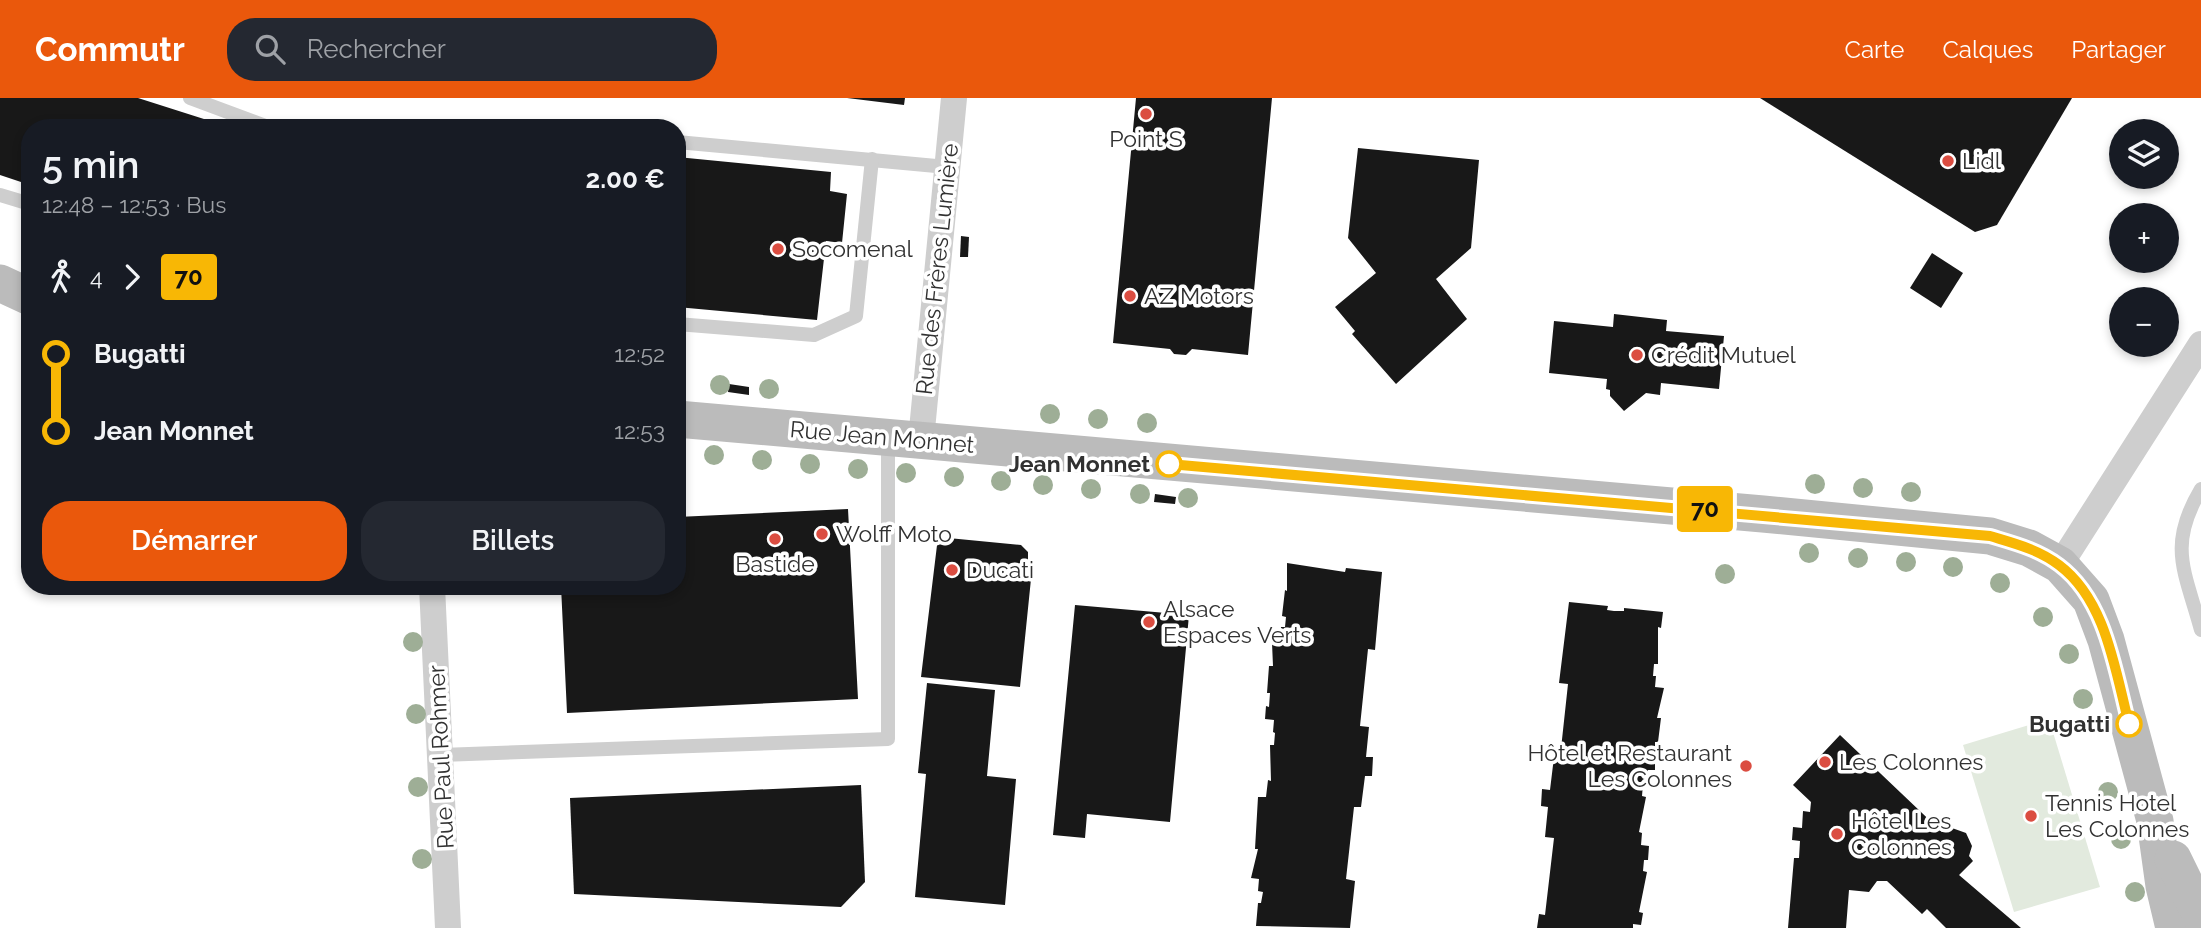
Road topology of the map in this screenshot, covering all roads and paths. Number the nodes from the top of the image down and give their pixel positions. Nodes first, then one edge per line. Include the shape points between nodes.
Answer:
1 (190, 98) edge
2 (954, 98) edge
3 (247, 119) edge
4 (686, 143) edge
5 (872, 159) junction
6 (947, 167) junction
7 (0, 195) edge
8 (21, 201) edge
9 (0, 283) edge
10 (21, 293) edge
11 (686, 325) edge
12 (2201, 344) edge
13 (686, 420) edge
14 (904, 439) junction
15 (2201, 489) edge
16 (2060, 565) junction
17 (432, 595) edge
18 (2201, 630) edge
19 (441, 755) junction
20 (2154, 821) junction
21 (2201, 916) edge
22 (448, 928) edge
23 (2174, 928) edge

1 - 3 lane
2 - 6 street, Rue des Frères Lumière
4 - 5 lane
5 - 6 lane
5 - 11 lane via 856,316 814,335
6 - 14 street, Rue des Frères Lumière
7 - 8 lane
9 - 10 street
12 - 16 street
13 - 14 street, Rue Jean Monnet
14 - 16 street, Rue Jean Monnet via 1979,535 2029,548
14 - 19 lane via 888,739
15 - 18 lane via 2188,510 2179,549
16 - 20 street, Rue Jean Monnet via 2091,600 2106,640
17 - 19 street, Rue Paul Rohmer
19 - 22 street, Rue Paul Rohmer
20 - 21 street, Rue Jean Monnet
20 - 23 street, Rue Jean Monnet

